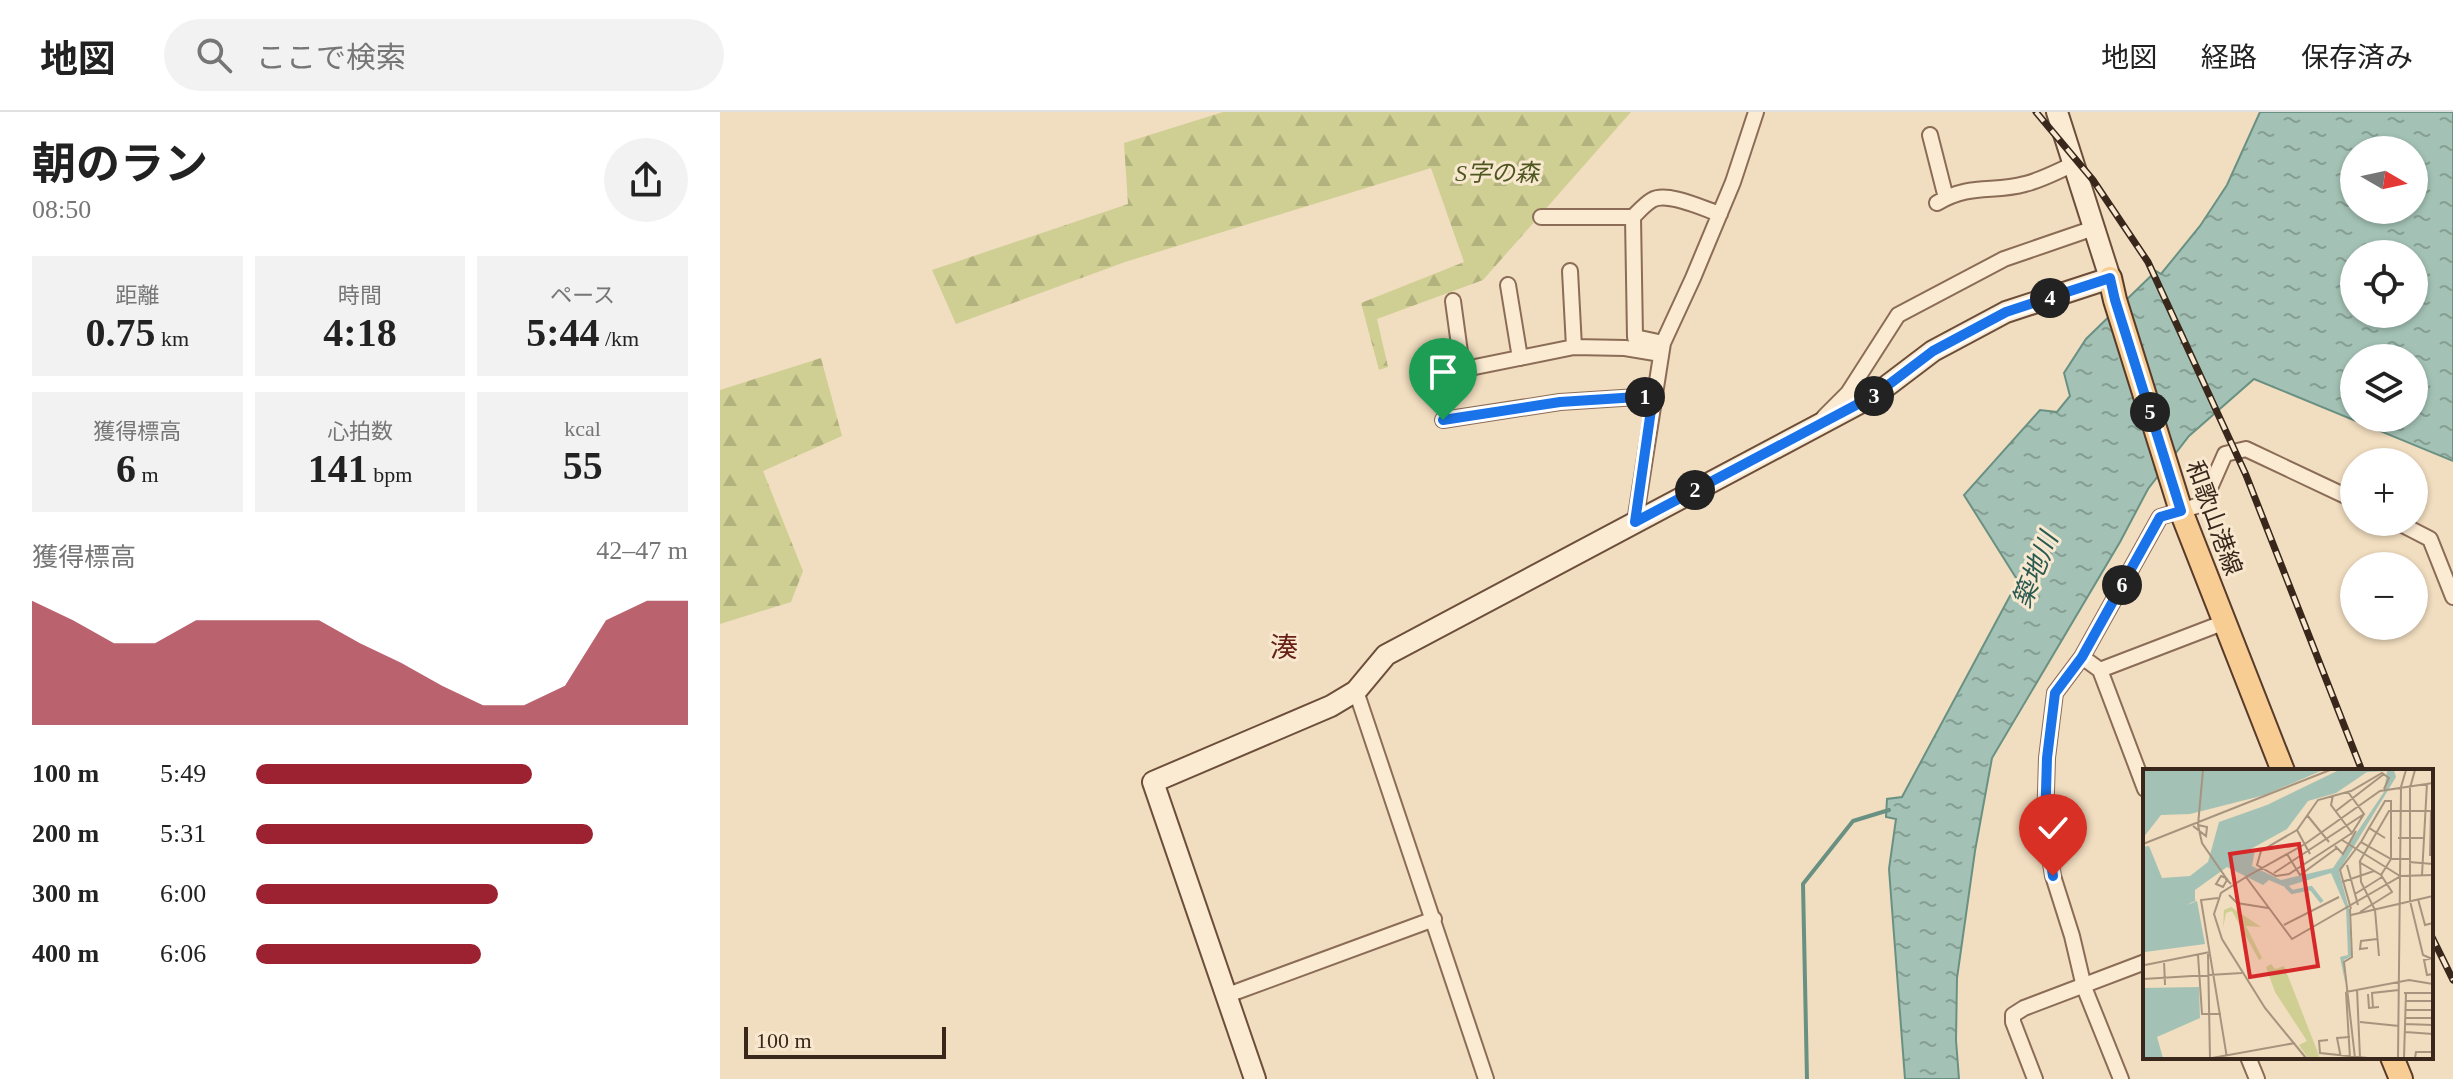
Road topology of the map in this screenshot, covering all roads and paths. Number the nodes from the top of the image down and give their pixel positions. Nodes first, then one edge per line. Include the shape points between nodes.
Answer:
1 (1756, 112) edge
2 (2057, 112) edge
3 (1930, 135) dead end
4 (2074, 164) junction
5 (1720, 214) junction
6 (1541, 217) dead end
7 (1633, 217) junction
8 (2094, 228) junction
9 (1570, 271) dead end
10 (1508, 285) dead end
11 (2112, 289) junction
12 (1453, 301) dead end
13 (1574, 347) junction
14 (1662, 348) junction
15 (1520, 358) junction
16 (1653, 396) junction
17 (1443, 420) dead end
18 (1813, 428) junction
19 (2340, 493) edge
20 (2181, 511) junction
21 (1635, 522) junction
22 (2424, 536) edge
23 (2453, 597) edge
24 (2225, 622) junction
25 (2082, 657) junction
26 (2100, 670) junction
27 (1356, 691) junction
28 (2282, 769) edge
29 (2143, 784) edge
30 (1434, 919) junction
31 (2143, 963) edge
32 (2084, 987) junction
33 (1225, 996) junction
34 (2249, 1059) edge
35 (2393, 1059) edge
36 (1255, 1079) edge
37 (1486, 1079) edge
38 (2035, 1079) edge
39 (2121, 1079) edge
40 (2257, 1079) edge
41 (2401, 1079) edge

1 - 5 street
2 - 4 street
3 - 4 street via 1942,201 1982,187 2028,184
4 - 8 street
5 - 7 street via 1661,197
5 - 14 street
6 - 7 street
7 - 14 street via 1635,337
8 - 11 street
8 - 18 street via 2004,259 1898,315 1848,393
9 - 13 street
10 - 15 street
11 - 18 street via 2006,312 1933,351 1875,395
11 - 20 main road, 和歌山港線
12 - 15 street via 1462,367
13 - 14 street
13 - 15 street
14 - 16 street
16 - 17 street via 1560,402
16 - 21 street
18 - 21 street
19 - 20 street via 2246,449 2225,454 2203,504
20 - 24 main road, 和歌山港線
20 - 25 street via 2160,517
21 - 27 street via 1386,655
22 - 23 street
24 - 26 street
24 - 28 main road, 和歌山港線
25 - 26 street
25 - 32 street via 2055,693 2045,825 2053,876
26 - 29 street
27 - 30 street
27 - 33 street via 1153,782
30 - 33 street
30 - 37 street
31 - 32 street
32 - 38 street via 2013,1015
32 - 39 street
33 - 36 street
34 - 40 street
35 - 41 main road

